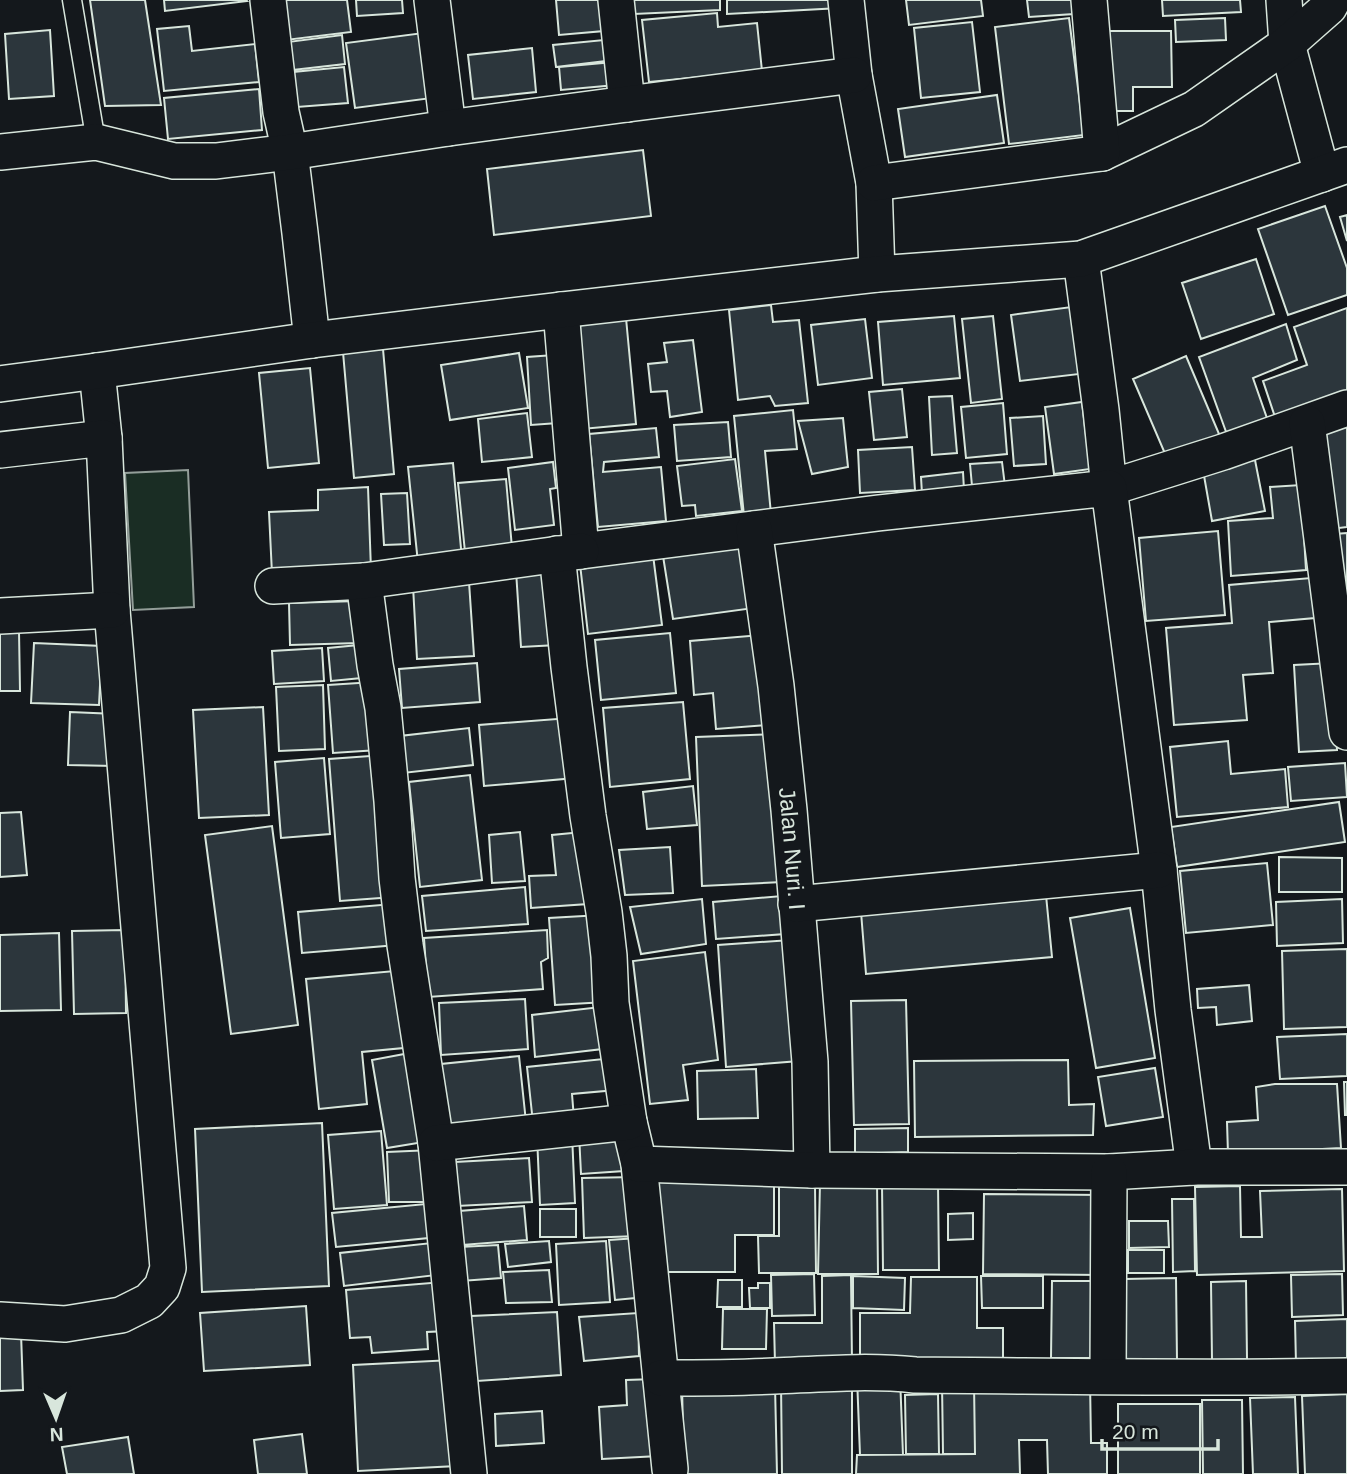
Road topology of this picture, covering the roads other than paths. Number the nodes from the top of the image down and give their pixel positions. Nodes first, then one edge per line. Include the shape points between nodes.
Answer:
1 (72, 0) edge
2 (268, 0) edge
3 (432, 0) edge
4 (616, 0) edge
5 (846, 0) edge
6 (1089, 0) edge
7 (1284, 0) edge
8 (1333, 0) edge
9 (1287, 44) junction
10 (854, 75) junction
11 (627, 104) junction
12 (449, 128) junction
13 (96, 142) junction
14 (0, 152) edge
15 (290, 152) junction
16 (1102, 153) junction
17 (1334, 170) edge
18 (874, 183) junction
19 (1081, 259) junction
20 (877, 274) junction
21 (561, 310) junction
22 (312, 340) junction
23 (97, 371) junction
24 (0, 384) edge
25 (1347, 408) edge
26 (1307, 423) junction
27 (104, 438) junction
28 (0, 450) edge
29 (1109, 488) junction
30 (754, 529) junction
31 (569, 552) junction
32 (364, 581) junction
33 (273, 586) dead end
34 (112, 610) junction
35 (0, 616) edge
36 (1347, 732) edge
37 (1159, 870) junction
38 (796, 904) junction
39 (629, 1122) junction
40 (436, 1143) junction
41 (639, 1164) junction
42 (1194, 1167) junction
43 (1347, 1167) edge
44 (812, 1170) junction
45 (1110, 1172) junction
46 (0, 1320) edge
47 (1108, 1376) junction
48 (1347, 1376) edge
49 (661, 1378) junction
50 (670, 1469) dead end
51 (469, 1474) edge

1 - 13 lane
2 - 15 street
3 - 12 street
4 - 11 street
5 - 10 street
6 - 16 street
7 - 9 street
8 - 9 street
9 - 16 street via 1194,109
9 - 17 street
10 - 11 street
10 - 18 street
11 - 12 street
12 - 15 street
13 - 14 street
13 - 15 street via 174,162
15 - 22 street
16 - 18 street
17 - 19 street
18 - 20 street
19 - 20 street
19 - 29 street
20 - 21 street
21 - 22 street
21 - 31 street
22 - 23 street
23 - 24 street
23 - 27 street
25 - 26 street
26 - 29 street
26 - 36 street
27 - 28 street
27 - 34 street
29 - 30 street
29 - 37 street
30 - 31 street
30 - 38 street, Jalan Nuri. I via 778,700
31 - 32 street
31 - 39 street via 570,679
32 - 33 street
32 - 40 street via 383,708 405,945
34 - 35 street
34 - 46 street via 168,1268 162,1287 149,1301 121,1315 65,1324
37 - 38 street
37 - 42 street
38 - 44 street, Jalan Nuri. I via 810,1062
39 - 40 street
39 - 41 street
40 - 51 street
41 - 44 street
41 - 49 street
42 - 43 street
42 - 45 street
44 - 45 street
45 - 47 street
47 - 48 street
47 - 49 street via 890,1372
49 - 50 street

